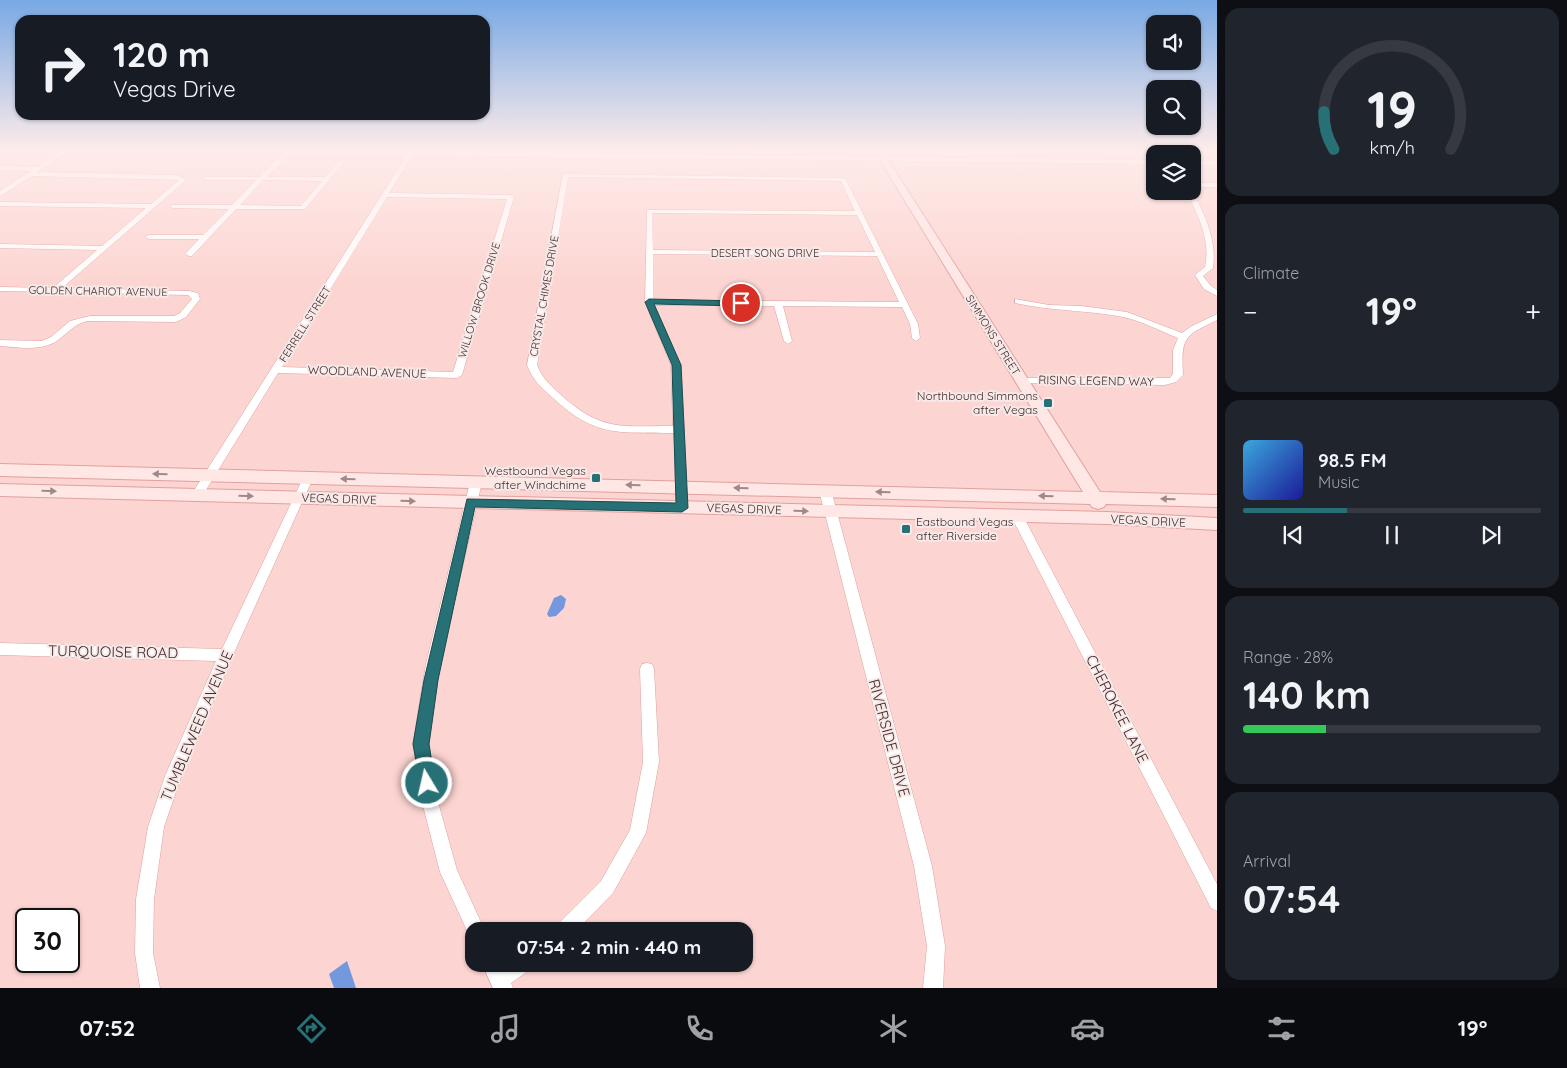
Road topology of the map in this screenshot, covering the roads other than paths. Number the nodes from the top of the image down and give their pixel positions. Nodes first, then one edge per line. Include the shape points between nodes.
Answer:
1 (161, 198) edge
2 (243, 198) edge
3 (312, 198) edge
4 (382, 198) edge
5 (511, 198) edge
6 (561, 198) edge
7 (852, 198) edge
8 (907, 198) edge
9 (1194, 200) edge
10 (0, 204) edge
11 (152, 206) junction
12 (173, 206) dead end
13 (234, 207) junction
14 (860, 214) junction
15 (149, 237) dead end
16 (206, 237) junction
17 (0, 246) edge
18 (104, 248) junction
19 (649, 252) junction
20 (189, 254) dead end
21 (880, 254) junction
22 (0, 289) edge
23 (55, 290) junction
24 (1217, 294) edge
25 (1018, 301) dead end
26 (649, 302) junction
27 (778, 304) junction
28 (905, 306) junction
29 (1217, 317) edge
30 (1182, 336) junction
31 (916, 338) dead end
32 (788, 341) dead end
33 (0, 343) edge
34 (277, 370) junction
35 (457, 374) joint
36 (1021, 380) junction
37 (679, 430) junction
38 (0, 470) edge
39 (209, 475) junction
40 (308, 478) junction
41 (476, 482) junction
42 (682, 486) junction
43 (0, 490) edge
44 (825, 490) junction
45 (197, 495) junction
46 (1094, 497) junction
47 (299, 498) junction
48 (1217, 501) edge
49 (471, 502) junction
50 (682, 508) junction
51 (830, 512) junction
52 (1017, 516) junction
53 (1107, 518) junction
54 (1217, 524) edge
55 (0, 649) edge
56 (226, 655) junction
57 (648, 669) dead end
58 (1217, 902) edge
59 (472, 922) edge
60 (572, 922) edge
61 (150, 988) edge
62 (933, 988) edge

1 - 11 street
2 - 13 street
3 - 13 street via 303,208
4 - 34 street, FERRELL STREET
5 - 35 street, WILLOW BROOK DRIVE
6 - 37 street, CRYSTAL CHIMES DRIVE via 533,372 584,418 600,426
7 - 14 street
8 - 36 main road, SIMMONS STREET
9 - 24 street via 1204,218 1211,258 1209,268 1199,275
10 - 11 street
11 - 18 street
12 - 13 street
13 - 16 street
14 - 19 street via 649,211
14 - 21 street
15 - 16 street
16 - 20 street
17 - 18 street
18 - 23 street
19 - 21 street, DESERT SONG DRIVE
19 - 26 street
21 - 28 street
22 - 23 street, GOLDEN CHARIOT AVENUE
23 - 33 street, GOLDEN CHARIOT AVENUE via 189,293 196,299 176,319 93,318 71,324 57,338 47,342
25 - 30 street via 1127,315
26 - 27 street
26 - 37 street via 676,365
27 - 28 street
27 - 32 street
28 - 31 street via 914,324
29 - 30 street
30 - 36 street, RISING LEGEND WAY via 1176,351 1178,375 1173,380
34 - 35 street, WOODLAND AVENUE
34 - 39 street, FERRELL STREET
36 - 46 main road, SIMMONS STREET
37 - 42 street
39 -> 38 main road, VEGAS DRIVE
39 - 40 main road, VEGAS DRIVE
39 - 45 street, FERRELL STREET
41 -> 40 main road, VEGAS DRIVE
40 - 47 street, TUMBLEWEED AVENUE
42 -> 41 main road, VEGAS DRIVE
41 - 49 street
44 -> 42 main road, VEGAS DRIVE
42 - 50 street
43 -> 45 main road, VEGAS DRIVE
46 -> 44 main road, VEGAS DRIVE
44 - 51 street, RIVERSIDE DRIVE
45 -> 47 main road, VEGAS DRIVE
48 -> 46 main road, VEGAS DRIVE
46 - 53 main road, SIMMONS STREET
47 -> 49 main road, VEGAS DRIVE
47 - 56 street, TUMBLEWEED AVENUE
49 - 50 main road, VEGAS DRIVE
49 - 59 street via 433,664 421,744 430,802 449,872
50 -> 51 main road, VEGAS DRIVE
51 - 52 main road, VEGAS DRIVE
51 - 62 street, RIVERSIDE DRIVE via 923,866 936,946
52 - 53 main road, VEGAS DRIVE
52 - 58 street, CHEROKEE LANE
53 - 54 main road, VEGAS DRIVE
55 - 56 street, TURQUOISE ROAD
56 - 61 street, TUMBLEWEED AVENUE via 173,776 156,827 145,900 144,953
57 - 60 street via 651,762 638,832 607,887

